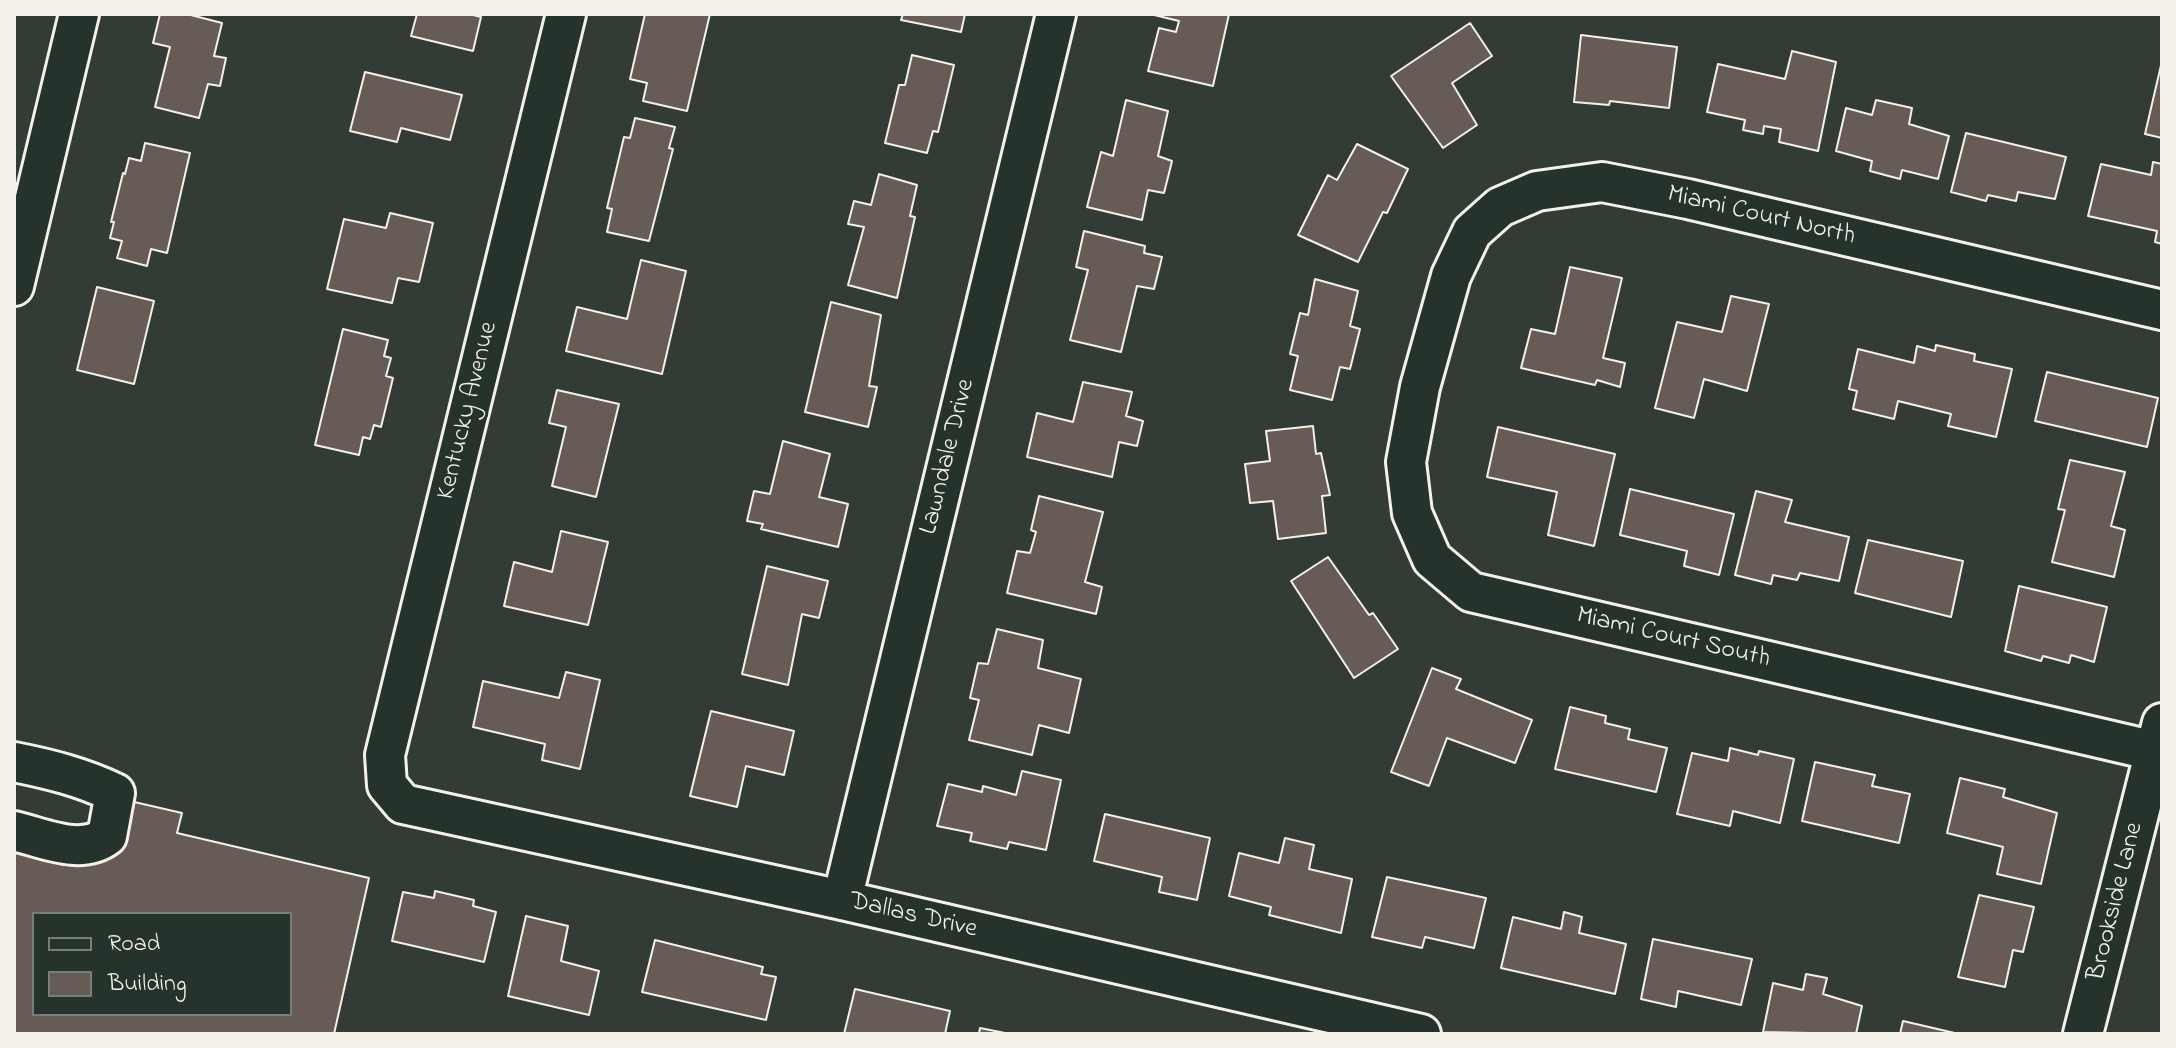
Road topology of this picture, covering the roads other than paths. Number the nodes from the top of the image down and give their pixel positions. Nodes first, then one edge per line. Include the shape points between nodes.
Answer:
1 (79, 14) edge
2 (566, 14) edge
3 (1056, 14) edge
4 (14, 286) edge
5 (2162, 310) edge
6 (1435, 331) joint
7 (2158, 737) edge
8 (14, 762) edge
9 (403, 804) joint
10 (14, 831) edge
11 (842, 900) junction
12 (1421, 1034) edge
13 (2083, 1034) edge

1 - 4 street
2 - 9 street, Kentucky Avenue via 385,755 387,785
3 - 11 street, Lawndale Drive
5 - 6 street, Miami Court North via 1602,182 1537,191 1491,215 1472,232 1451,276
6 - 7 street, Miami Court South via 1406,462 1412,513 1432,559 1471,592
7 - 13 street, Brookside Lane
8 - 10 street via 62,772 115,793 107,836 97,844 82,847
9 - 11 street, Dallas Drive
11 - 12 street, Dallas Drive

